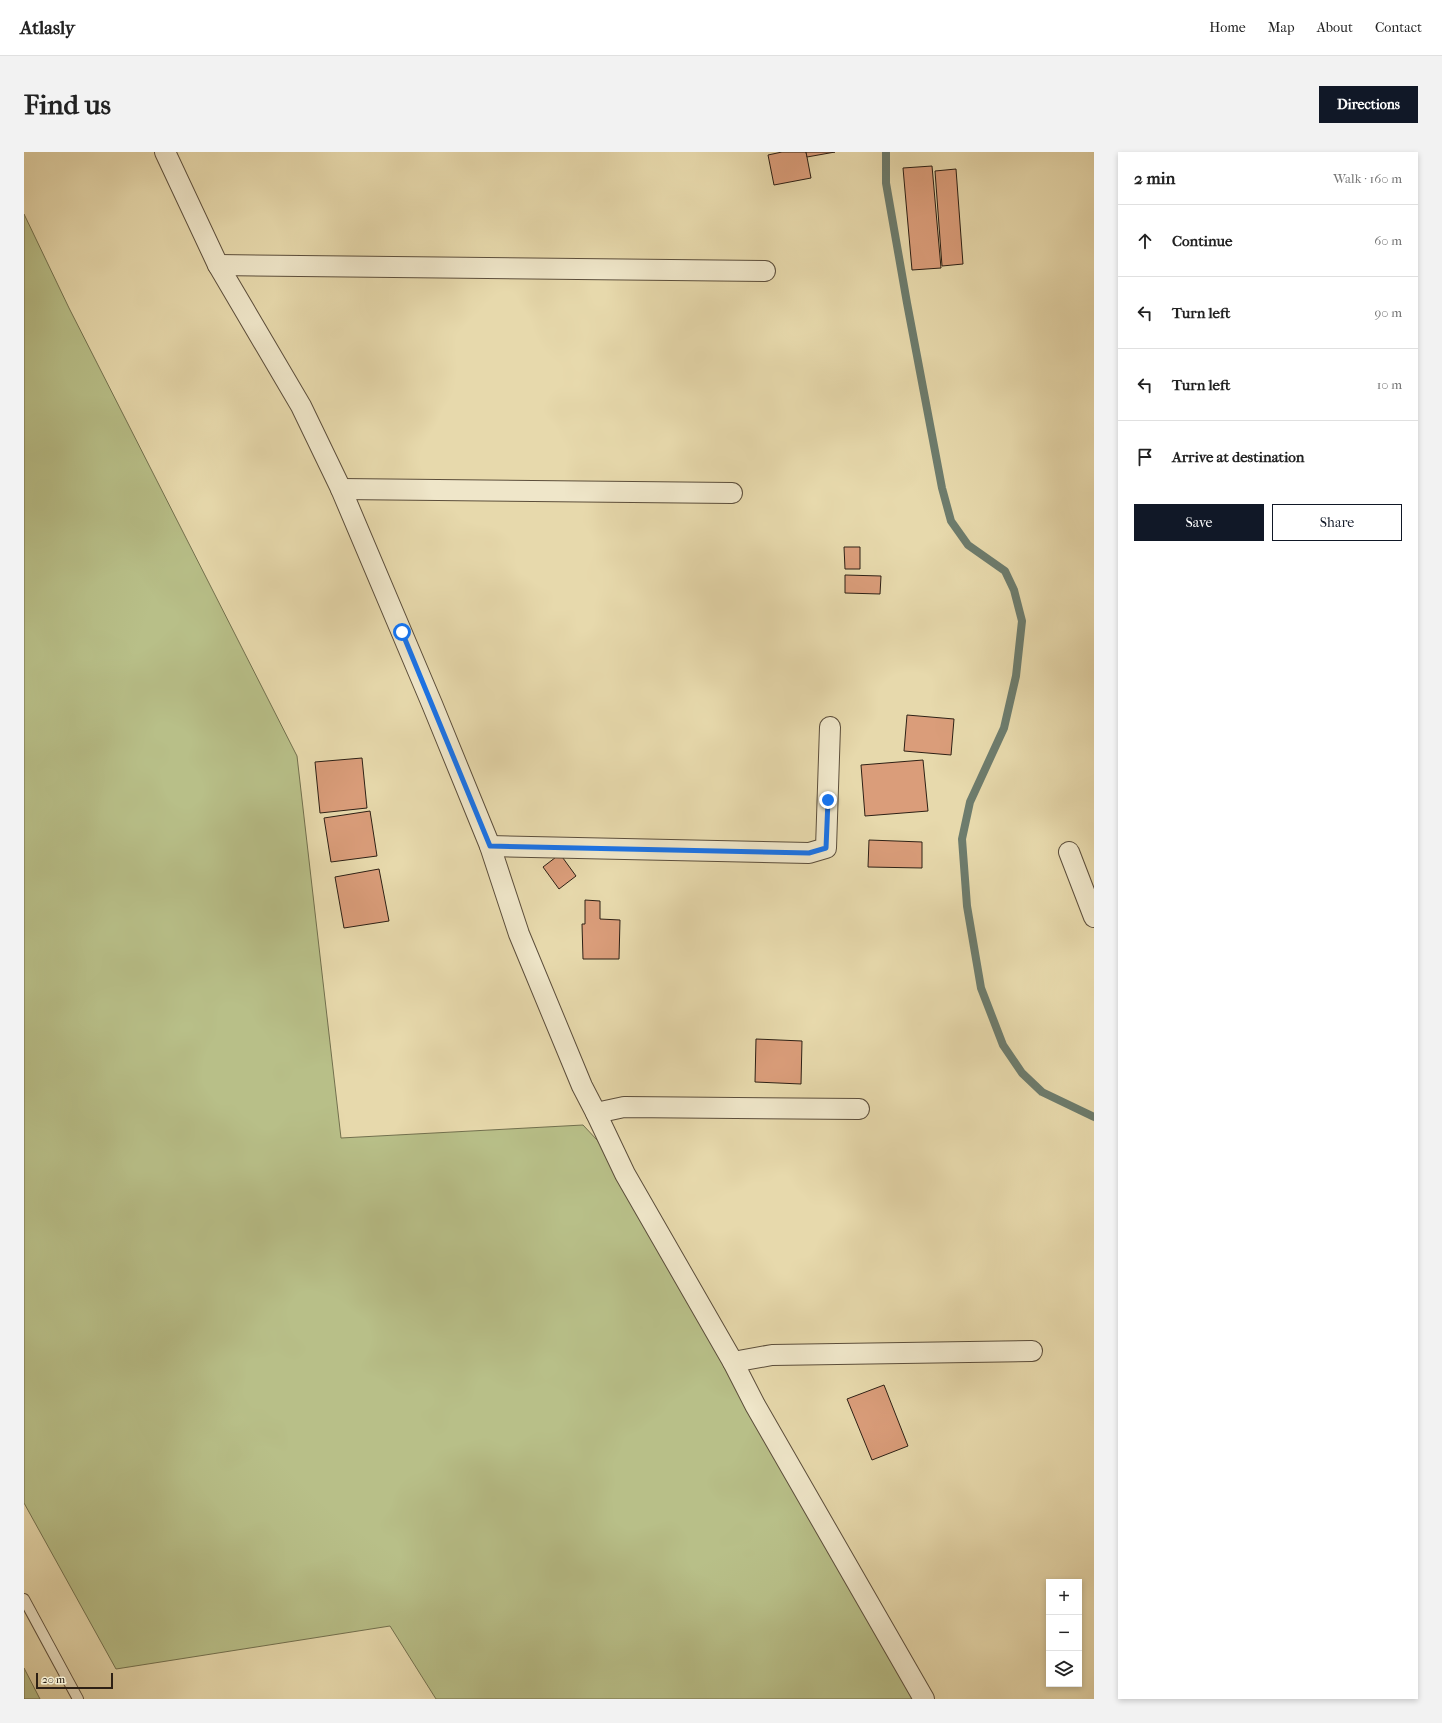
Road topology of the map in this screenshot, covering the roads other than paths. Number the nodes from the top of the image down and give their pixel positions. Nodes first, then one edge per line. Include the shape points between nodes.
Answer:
1 (165, 152) edge
2 (218, 265) junction
3 (765, 271) dead end
4 (341, 489) junction
5 (732, 493) dead end
6 (830, 727) dead end
7 (490, 846) junction
8 (1069, 852) dead end
9 (1094, 917) edge
10 (859, 1108) dead end
11 (596, 1113) junction
12 (1032, 1351) dead end
13 (733, 1362) junction
14 (24, 1599) edge
15 (78, 1699) edge
16 (924, 1699) edge

1 - 2 street
2 - 3 street
2 - 4 street via 301,406
4 - 5 street
4 - 7 street
6 - 7 street via 826,848 809,853
7 - 11 street via 519,934 582,1086
8 - 9 street
10 - 11 street via 624,1107
11 - 13 street via 625,1174
12 - 13 street via 772,1355
13 - 16 street via 754,1405
14 - 15 lane

